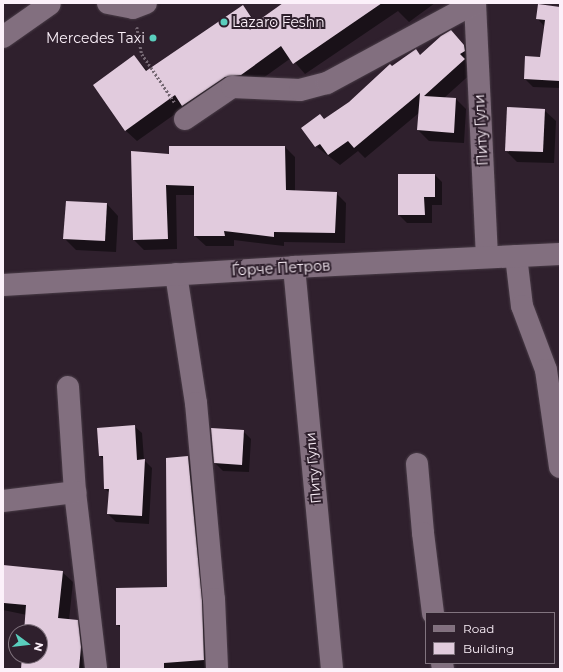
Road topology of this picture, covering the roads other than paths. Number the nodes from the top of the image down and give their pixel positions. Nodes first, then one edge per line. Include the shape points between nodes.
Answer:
1 (108, 3) edge
2 (475, 3) edge
3 (50, 4) dead end
4 (139, 6) edge
5 (3, 37) edge
6 (185, 119) road end
7 (560, 254) edge
8 (516, 256) junction
9 (487, 257) junction
10 (294, 267) junction
11 (176, 274) junction
12 (3, 285) edge
13 (68, 386) dead end
14 (418, 464) dead end
15 (560, 467) edge
16 (76, 492) junction
17 (3, 501) edge
18 (433, 612) edge
19 (96, 669) edge
20 (217, 669) edge
21 (332, 669) edge

1 - 4 street
2 - 6 street via 326,83 300,90 232,87
2 - 9 street, Питу Гули
3 - 5 street
7 - 8 street, Ѓорче Петров
8 - 9 street, Ѓорче Петров
8 - 15 street via 522,306 546,370
9 - 10 street, Ѓорче Петров
10 - 11 street, Ѓорче Петров
10 - 21 street, Питу Гули
11 - 12 street, Ѓорче Петров
11 - 20 street via 196,403 214,599
13 - 16 street
14 - 18 street via 422,533
16 - 17 street
16 - 19 street

